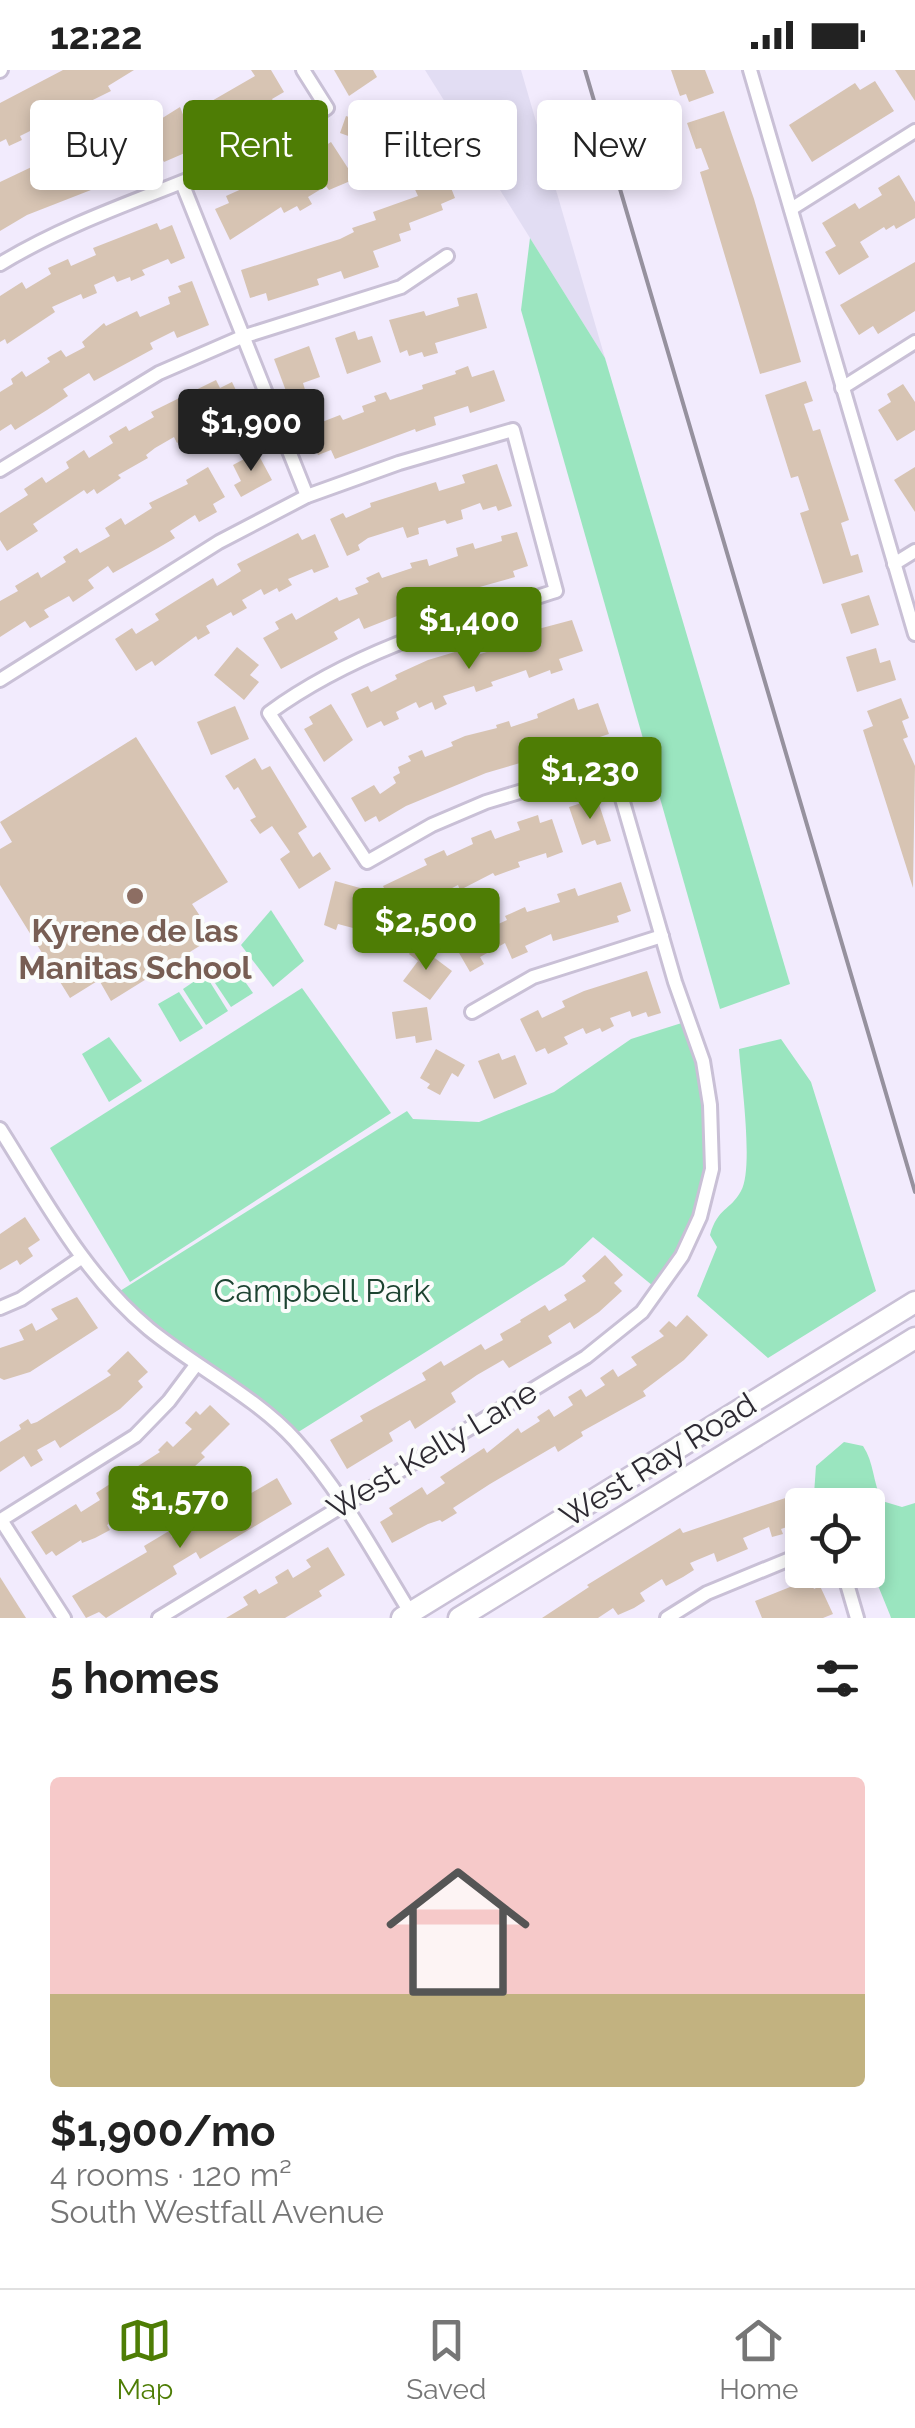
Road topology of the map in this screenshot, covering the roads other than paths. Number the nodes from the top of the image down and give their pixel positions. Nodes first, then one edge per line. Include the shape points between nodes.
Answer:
1 (303, 70) edge
2 (750, 70) edge
3 (915, 131) edge
4 (182, 183) junction
5 (791, 210) junction
6 (446, 256) dead end
7 (0, 264) edge
8 (242, 337) junction
9 (915, 342) edge
10 (842, 388) junction
11 (0, 470) edge
12 (307, 496) junction
13 (915, 551) edge
14 (894, 564) junction
15 (915, 634) edge
16 (0, 680) edge
17 (662, 936) junction
18 (472, 1012) dead end
19 (0, 1129) edge
20 (81, 1258) junction
21 (915, 1302) edge
22 (0, 1308) edge
23 (915, 1338) edge
24 (196, 1366) junction
25 (342, 1504) junction
26 (1, 1520) edge
27 (785, 1561) edge
28 (848, 1588) edge
29 (408, 1616) edge
30 (64, 1618) edge
31 (159, 1618) edge
32 (460, 1618) edge
33 (667, 1618) edge
34 (857, 1618) edge

1 - 4 street via 327,108 272,144
2 - 5 street
3 - 5 street
4 - 7 street via 88,217
4 - 8 street
5 - 10 street
6 - 8 street via 401,287
8 - 11 street via 159,373
8 - 12 street
9 - 10 street
10 - 14 street
12 - 16 street via 218,542
12 - 17 street, West Kelly Lane via 513,430 556,591 408,637 305,686 270,712 366,862 486,802 612,764
13 - 14 street
14 - 15 street
17 - 18 street via 533,978
17 - 25 street, West Kelly Lane via 703,1061 710,1105 712,1169 682,1256 642,1312 586,1357
19 - 20 street
20 - 22 street
20 - 24 street via 112,1296
21 - 29 main road, West Ray Road
23 - 32 main road, West Ray Road
24 - 25 street via 292,1436
24 - 26 street via 135,1436
25 - 29 street
25 - 31 street, West Kelly Lane
26 - 30 street
27 - 33 street via 707,1593
28 - 34 street

